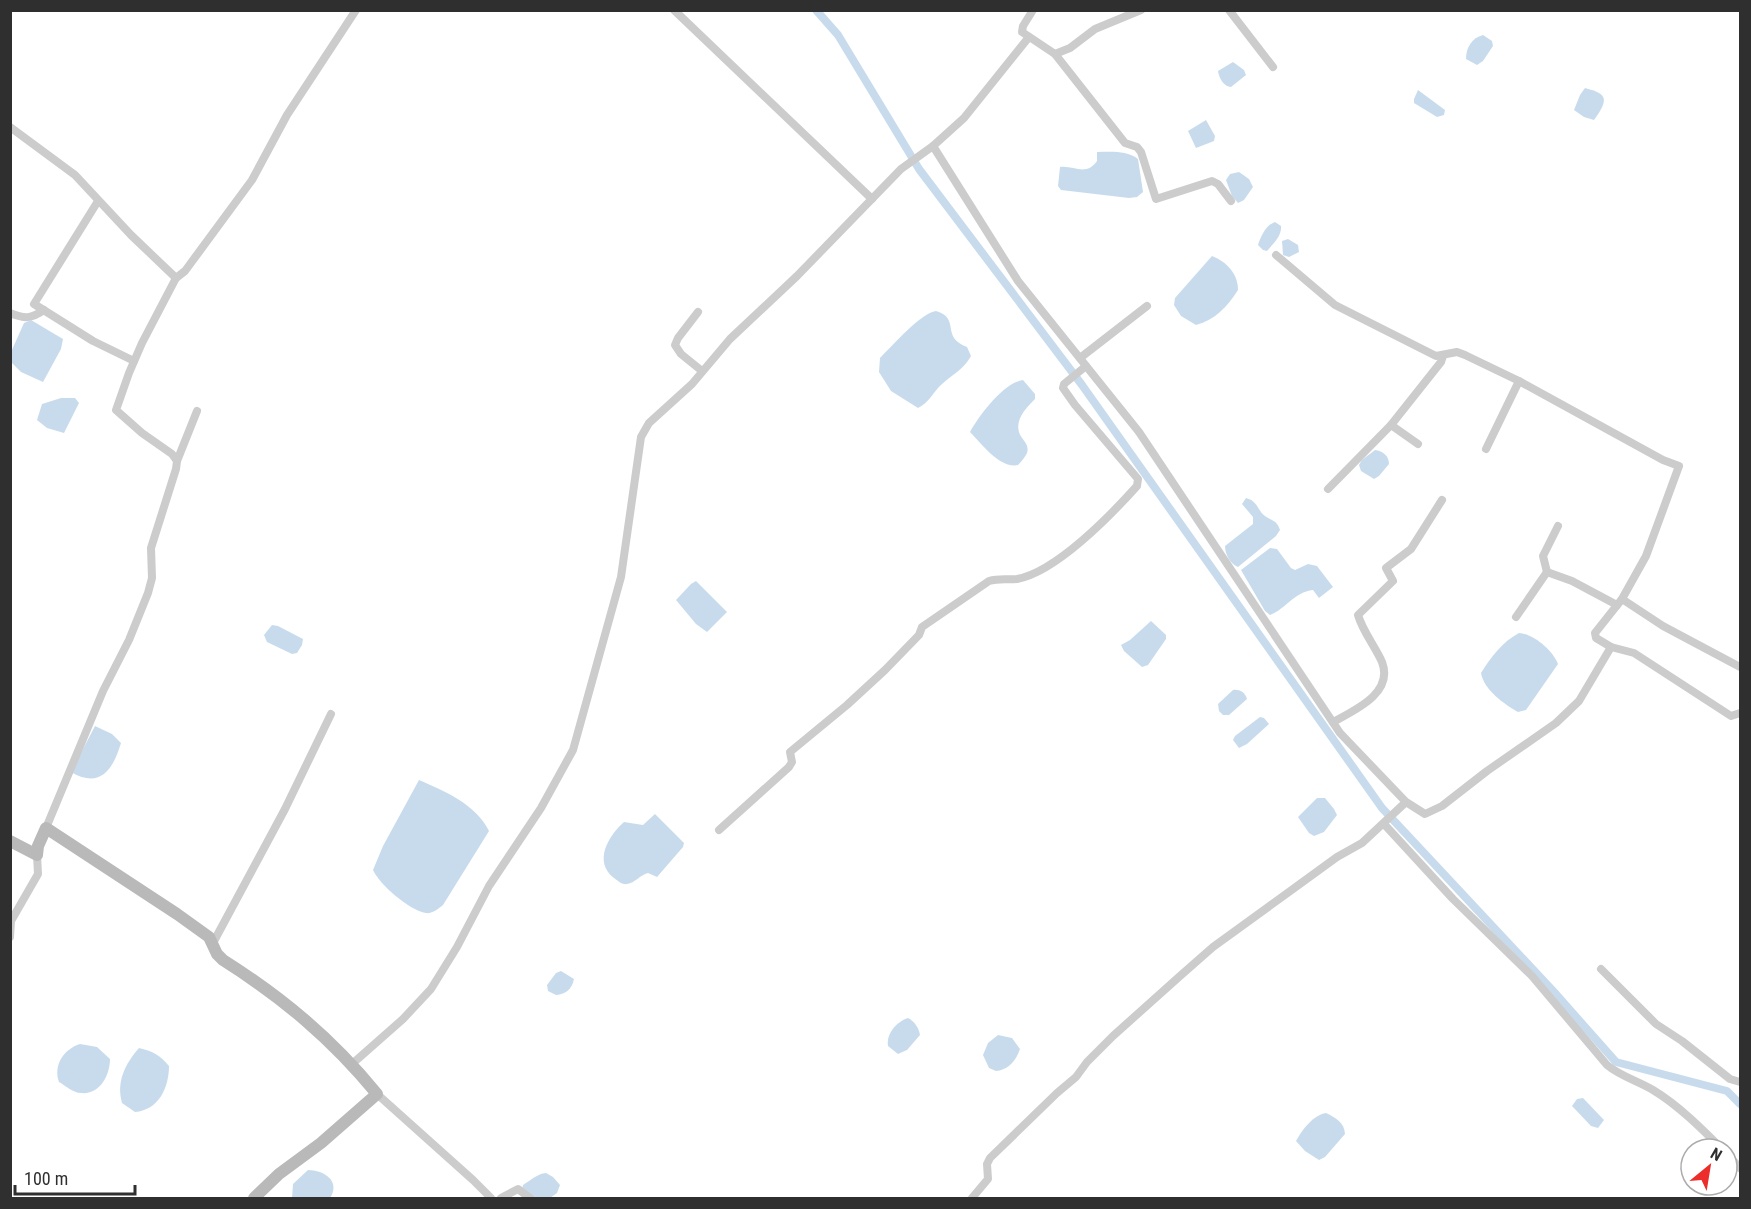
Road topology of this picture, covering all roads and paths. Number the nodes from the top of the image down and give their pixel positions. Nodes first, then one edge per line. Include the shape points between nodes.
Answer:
1 (356, 10) edge
2 (674, 10) edge
3 (1033, 10) edge
4 (1140, 10) edge
5 (1229, 10) edge
6 (1029, 37) junction
7 (1055, 54) junction
8 (1273, 67) dead end
9 (10, 127) edge
10 (931, 148) junction
11 (872, 199) junction
12 (98, 201) junction
13 (1231, 201) dead end
14 (1276, 255) dead end
15 (176, 278) junction
16 (1147, 306) dead end
17 (44, 310) junction
18 (698, 312) dead end
19 (10, 313) edge
20 (1443, 356) junction
21 (134, 361) junction
22 (1082, 365) junction
23 (702, 371) junction
24 (1519, 381) junction
25 (197, 411) dead end
26 (1391, 425) junction
27 (1418, 444) dead end
28 (1486, 449) dead end
29 (177, 461) junction
30 (1328, 489) dead end
31 (1442, 500) dead end
32 (1558, 526) dead end
33 (1547, 572) junction
34 (1619, 602) junction
35 (1516, 617) dead end
36 (1611, 647) junction
37 (1740, 667) edge
38 (1740, 713) edge
39 (331, 714) dead end
40 (1333, 722) junction
41 (1406, 802) junction
42 (1386, 822) junction
43 (46, 828) junction
44 (719, 830) dead end
45 (10, 841) edge
46 (36, 855) junction
47 (10, 937) edge
48 (213, 943) junction
49 (1601, 969) dead end
50 (352, 1064) junction
51 (1740, 1082) edge
52 (377, 1094) junction
53 (1709, 1137) edge
54 (254, 1198) edge
55 (491, 1198) edge
56 (501, 1198) edge
57 (530, 1198) edge
58 (972, 1198) edge

1 - 15 street via 287,115 252,180
2 - 11 street
3 - 6 street via 1022,29
4 - 7 street via 1095,29
5 - 8 street
6 - 7 street
6 - 10 street via 964,118
7 - 13 street via 1125,143 1141,152 1156,199 1212,181
9 - 12 street via 75,176
10 - 11 street via 901,169
10 - 22 street via 1018,281
11 - 23 street
12 - 15 street
12 - 17 street via 34,304
14 - 20 street via 1335,305
15 - 21 street
16 - 22 street
17 - 19 street via 32,318
17 - 21 street
18 - 23 street via 675,345
20 - 24 street via 1457,352
20 - 26 street
21 - 29 street via 116,410
22 - 40 street via 1139,432
22 - 44 street via 1063,388 1138,479 1137,486 1052,564 1017,579 989,581 922,627 885,670 790,752 789,767
23 - 50 street via 649,423 641,437 621,577 573,750 431,989
24 - 28 street
24 - 34 street via 1679,466 1646,556
25 - 29 street
26 - 27 street
26 - 30 street
29 - 43 street via 151,549 148,593
31 - 40 street via 1411,549 1386,568 1393,581 1358,615 1382,663 1384,678 1380,689 1357,709
32 - 33 street via 1543,556
33 - 34 street
33 - 35 street
34 - 36 street via 1595,633 1596,638
34 - 37 street
36 - 38 street via 1635,653 1731,716
36 - 41 street via 1579,701 1556,723 1442,806 1425,814
39 - 48 street
40 - 41 street
41 - 42 street
42 - 53 street via 1446,892 1532,976 1607,1065 1653,1090
42 - 58 street via 1213,947 1130,1021 990,1158 988,1179
43 - 46 street
43 - 48 street via 177,914
45 - 46 street
46 - 47 street via 38,874 11,921
48 - 50 street via 223,960 286,1002
49 - 51 street via 1656,1024 1730,1080
50 - 52 street
52 - 54 street
52 - 55 street
56 - 57 street via 518,1189

